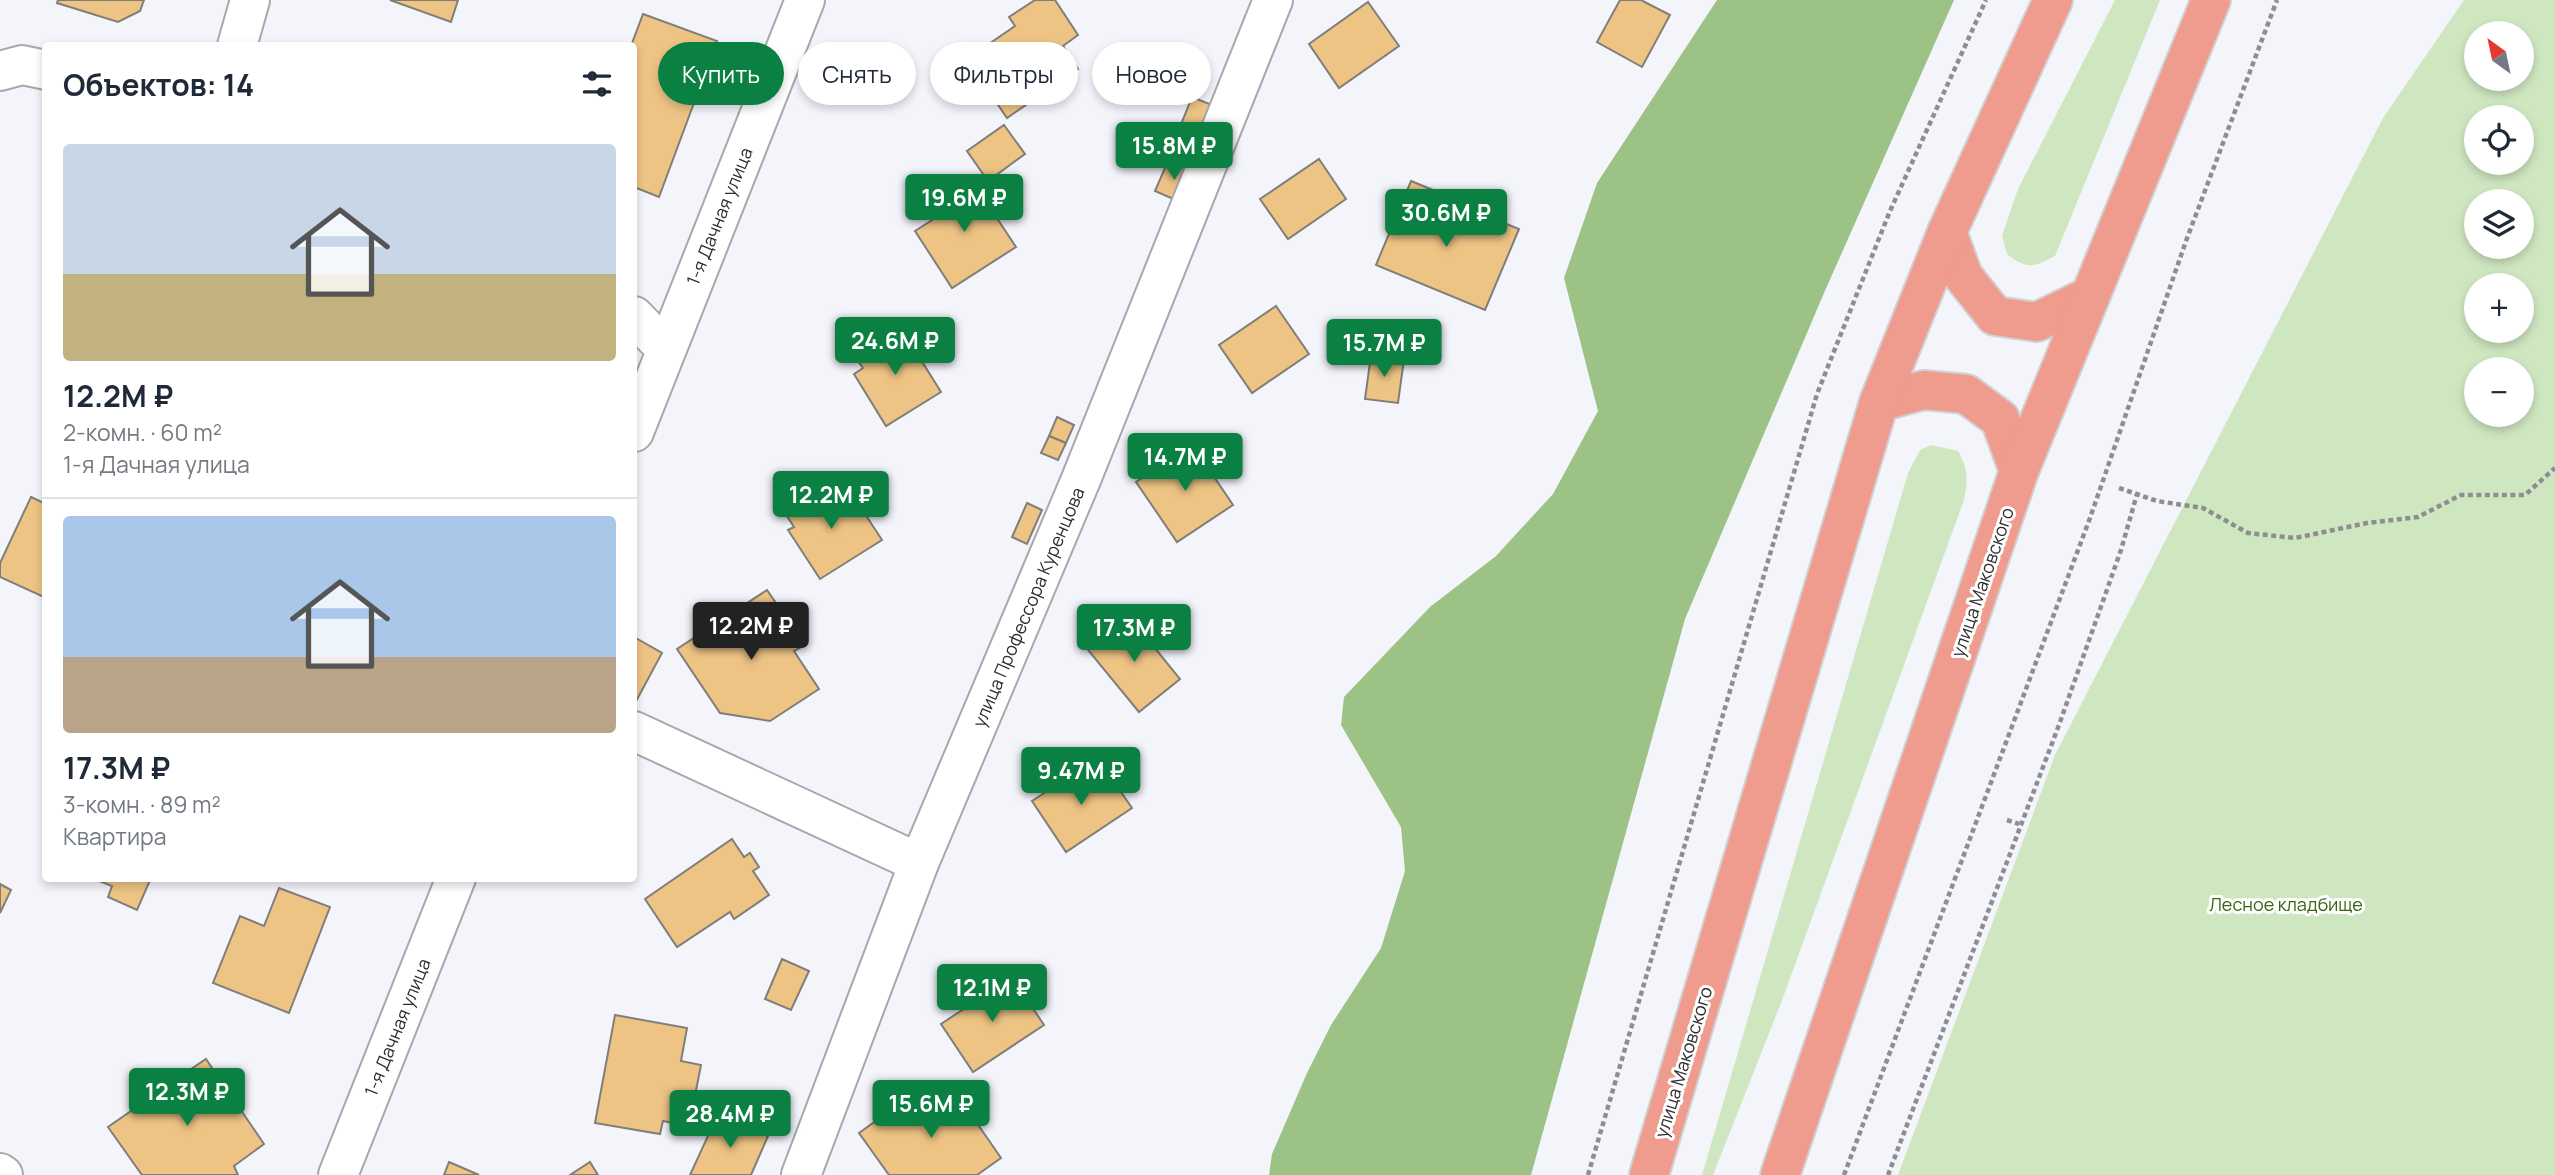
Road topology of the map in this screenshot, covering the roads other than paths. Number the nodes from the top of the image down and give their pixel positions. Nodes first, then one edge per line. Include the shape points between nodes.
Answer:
1 (250, 0) edge
2 (805, 0) edge
3 (1273, 0) edge
4 (2053, 0) edge
5 (2211, 0) edge
6 (238, 42) edge
7 (42, 69) edge
8 (0, 71) edge
9 (1947, 232) junction
10 (2090, 296) junction
11 (637, 319) edge
12 (666, 349) junction
13 (1880, 402) junction
14 (637, 424) edge
15 (2019, 471) junction
16 (637, 732) edge
17 (919, 863) junction
18 (454, 882) edge
19 (338, 1175) edge
20 (801, 1175) edge
21 (1649, 1175) edge
22 (1780, 1175) edge

1 - 6 street
2 - 12 street, 1-я Дачная улица
3 - 17 street, улица Профессора Куренцова via 1082,478
4 - 9 highway, улица Маковского
5 - 10 highway, улица Маковского
7 - 8 street via 22,65
9 - 10 highway via 1963,276 1995,316 2036,322
9 - 13 highway, улица Маковского
10 - 15 highway, улица Маковского
11 - 12 street
12 - 14 street, 1-я Дачная улица
13 - 15 highway via 1924,390 1966,394 2000,419
13 - 21 highway, улица Маковского
15 - 22 highway, улица Маковского
16 - 17 street
17 - 20 street, улица Профессора Куренцова
18 - 19 street, 1-я Дачная улица

